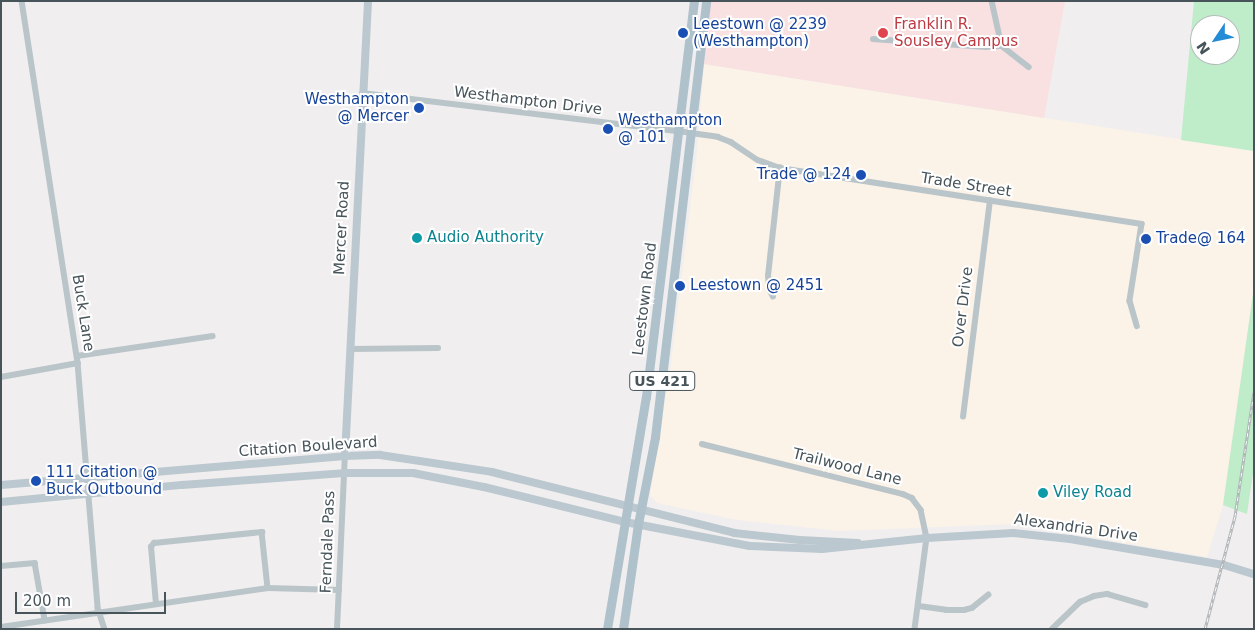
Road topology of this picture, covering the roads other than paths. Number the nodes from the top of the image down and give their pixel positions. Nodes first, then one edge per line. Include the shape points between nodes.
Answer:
1 (22, 1) edge
2 (368, 1) edge
3 (694, 1) edge
4 (706, 1) edge
5 (992, 1) edge
6 (872, 39) dead end
7 (1002, 46) junction
8 (1029, 67) dead end
9 (362, 94) junction
10 (680, 131) junction
11 (691, 132) junction
12 (780, 168) junction
13 (990, 201) junction
14 (773, 297) dead end
15 (1136, 326) dead end
16 (213, 336) dead end
17 (438, 348) dead end
18 (351, 349) junction
19 (77, 356) junction
20 (78, 362) junction
21 (1, 377) edge
22 (963, 417) dead end
23 (702, 444) dead end
24 (344, 456) junction
25 (344, 473) junction
26 (88, 477) junction
27 (1, 485) edge
28 (88, 494) junction
29 (1, 502) edge
30 (628, 504) junction
31 (641, 508) junction
32 (624, 522) junction
33 (638, 524) junction
34 (927, 538) junction
35 (862, 543) junction
36 (1, 566) edge
37 (1254, 574) edge
38 (268, 588) junction
39 (339, 590) junction
40 (988, 595) dead end
41 (156, 604) junction
42 (1145, 605) dead end
43 (919, 606) junction
44 (99, 612) junction
45 (45, 620) junction
46 (1, 627) edge
47 (105, 629) edge
48 (337, 629) edge
49 (607, 629) edge
50 (623, 629) edge
51 (915, 629) edge
52 (1052, 629) edge

1 - 19 street, Buck Lane
2 - 9 street, Mercer Road
3 - 10 main road, Leestown Road / US 421
4 - 11 main road, Leestown Road / US 421
5 - 7 street
6 - 7 street
7 - 8 street
9 - 10 street, Westhampton Drive
9 - 18 street, Mercer Road
10 - 11 street, Westhampton Drive
10 - 30 main road, Leestown Road / US 421 via 646,397
11 - 12 street, Trade Street via 731,142 758,160
11 - 31 main road, Leestown Road / US 421 via 655,437
12 - 13 street, Trade Street
12 - 14 street via 768,276 768,289
13 - 15 street, Trade Street via 1142,224 1130,301
13 - 22 street, Over Drive
16 - 19 street
17 - 18 street
18 - 24 street, Mercer Road
19 - 20 street, Buck Lane
20 - 21 street
20 - 26 street, Buck Lane
23 - 34 street, Trailwood Lane via 903,494 912,498 921,510
24 - 25 street, Ferndale Pass
24 - 26 street, Citation Boulevard
24 - 30 street, Citation Boulevard via 380,455 455,465
25 - 28 street, Citation Boulevard
25 - 32 street, Citation Boulevard via 413,473 445,478
25 - 39 street, Ferndale Pass
26 - 27 street, Citation Boulevard
26 - 28 street, Buck Lane
28 - 29 street, Citation Boulevard
28 - 44 street, Buck Lane
30 - 31 street, Citation Boulevard
30 - 32 main road, Leestown Road / US 421
31 - 33 main road, Leestown Road / US 421
31 - 35 street, Alexandria Drive via 734,533
32 - 33 street, Citation Boulevard
32 - 49 main road, Leestown Road / US 421
33 - 35 street, Alexandria Drive via 750,546 822,549 847,548
33 - 50 main road, Leestown Road / US 421
34 - 35 street, Alexandria Drive
34 - 37 street, Alexandria Drive via 1002,533 1040,535 1224,565
34 - 43 street, Trailwood Lane
36 - 45 street via 35,563
38 - 39 street
38 - 41 street
38 - 41 street via 262,532 154,543 151,547
39 - 48 street, Ferndale Pass
40 - 43 street via 972,608 964,610
41 - 44 street
42 - 52 street via 1107,594 1094,596 1080,602
43 - 51 street, Trailwood Lane
44 - 45 street
44 - 47 street, Buck Lane
45 - 46 street

